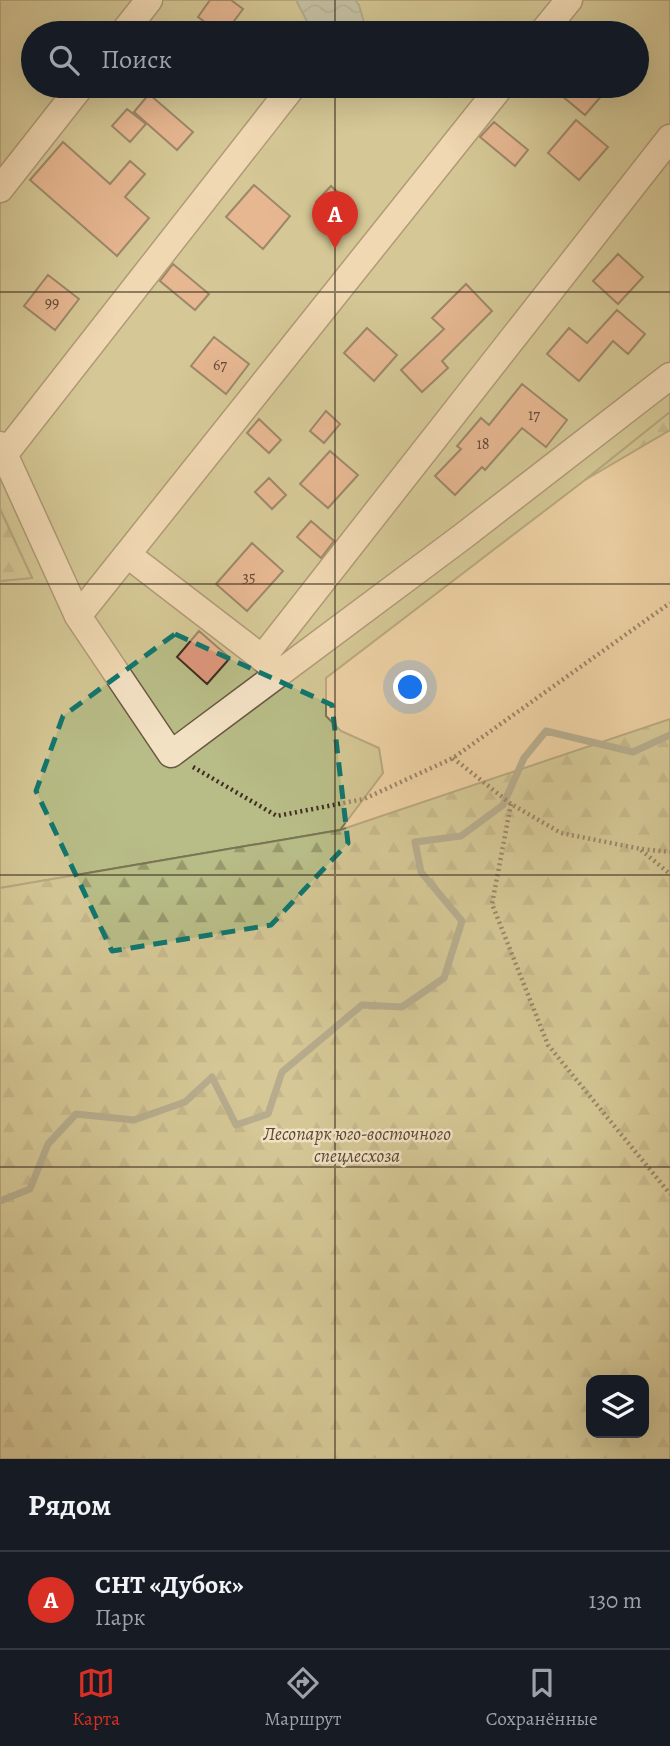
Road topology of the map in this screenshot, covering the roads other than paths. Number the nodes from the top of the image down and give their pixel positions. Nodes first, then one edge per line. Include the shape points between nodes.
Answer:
1 (149, 0) edge
2 (569, 0) edge
3 (132, 21) edge
4 (552, 21) edge
5 (71, 98) edge
6 (283, 98) edge
7 (490, 98) edge
8 (670, 138) edge
9 (0, 188) edge
10 (670, 376) edge
11 (2, 450) edge
12 (128, 555) junction
13 (78, 616) junction
14 (272, 665) junction

1 - 3 lane
2 - 4 lane
5 - 9 lane
6 - 11 lane
7 - 12 lane
8 - 14 lane
10 - 14 lane via 462,537
11 - 13 lane
12 - 13 lane
12 - 14 lane
13 - 14 lane via 171,754

